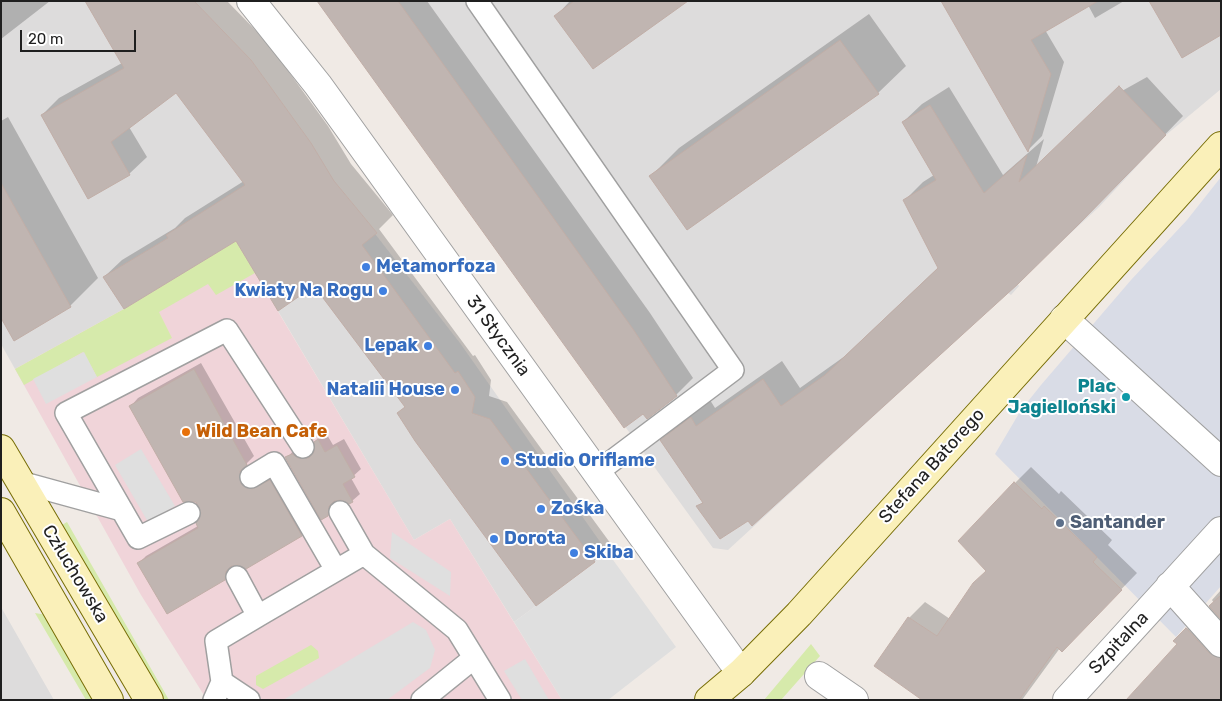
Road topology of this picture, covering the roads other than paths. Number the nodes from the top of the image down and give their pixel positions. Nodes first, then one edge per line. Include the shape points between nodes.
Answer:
1 (252, 1) edge
2 (477, 1) edge
3 (1221, 146) edge
4 (1064, 319) junction
5 (303, 447) dead end
6 (1, 448) edge
7 (1221, 462) edge
8 (596, 473) junction
9 (251, 477) dead end
10 (20, 482) junction
11 (122, 510) junction
12 (1, 512) edge
13 (340, 512) dead end
14 (189, 513) dead end
15 (1221, 531) edge
16 (364, 554) junction
17 (336, 570) junction
18 (237, 577) dead end
19 (1170, 586) junction
20 (258, 616) junction
21 (1221, 642) edge
22 (474, 658) junction
23 (741, 673) junction
24 (819, 676) dead end
25 (218, 691) edge
26 (109, 700) edge
27 (149, 700) edge
28 (250, 700) edge
29 (422, 700) edge
30 (500, 700) edge
31 (709, 700) edge
32 (854, 700) edge
33 (1067, 700) edge

1 - 8 street, 31 Stycznia via 318,85
2 - 8 lane via 733,370
3 - 4 street, Stefana Batorego
4 - 7 street
4 - 23 street, Stefana Batorego via 806,606
5 - 11 lane via 227,330 66,413
6 - 10 street, Człuchowska
8 - 23 street, 31 Stycznia
9 - 17 lane via 274,463
10 - 11 lane
10 - 27 street, Człuchowska
11 - 14 lane via 138,538
12 - 26 street, Człuchowska
13 - 16 lane
15 - 19 street
16 - 17 lane
16 - 22 lane via 457,630
17 - 20 lane
18 - 20 lane
19 - 21 street
19 - 33 street, Szpitalna
20 - 25 lane via 216,641
22 - 29 lane
22 - 30 lane
23 - 31 street, Stefana Batorego
24 - 32 street
25 - 28 lane

